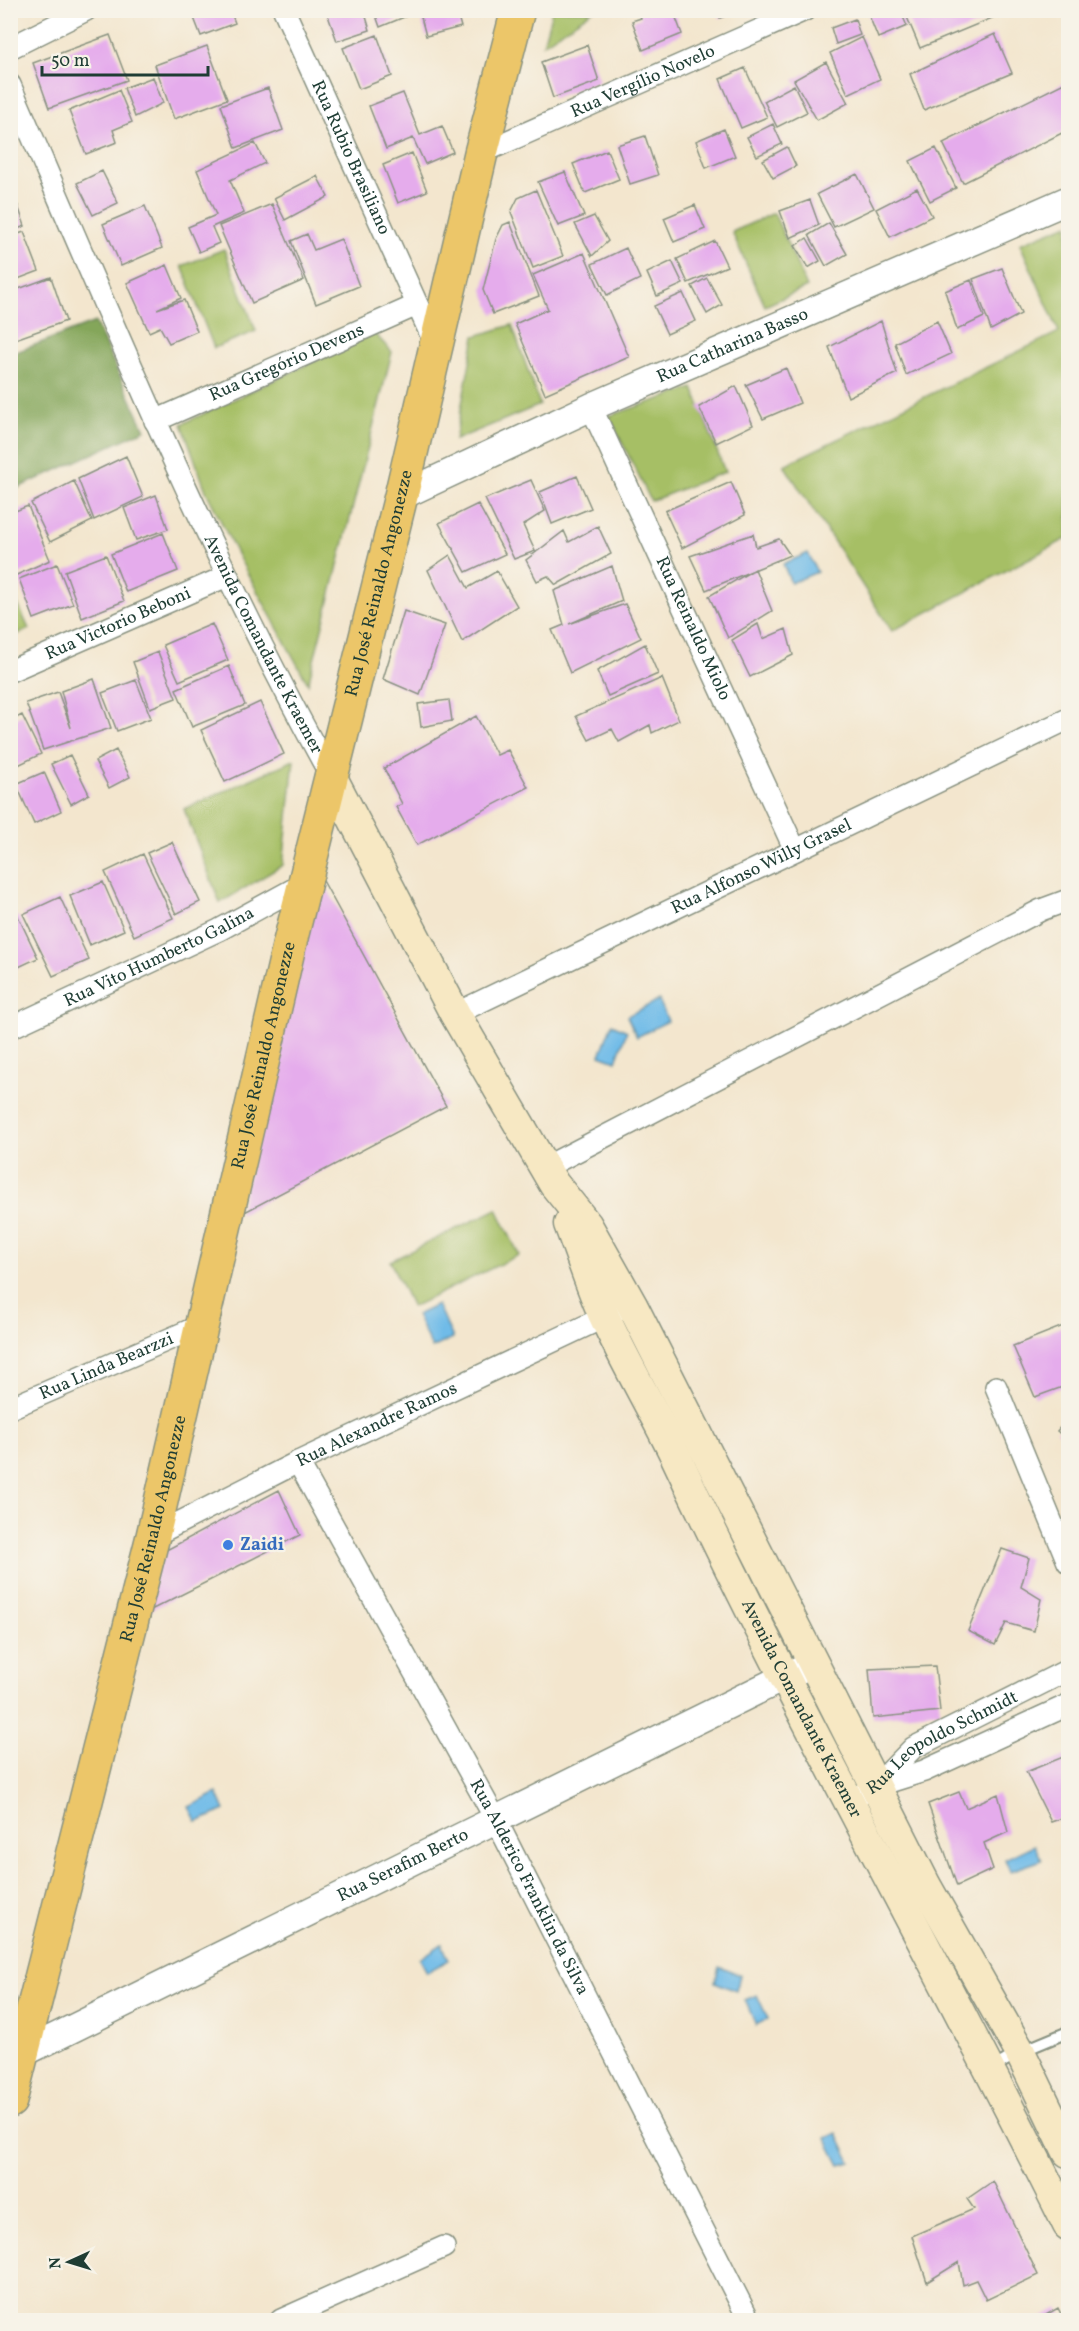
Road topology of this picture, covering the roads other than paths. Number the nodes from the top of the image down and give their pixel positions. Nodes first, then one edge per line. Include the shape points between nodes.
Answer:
1 (86, 10) edge
2 (284, 10) edge
3 (518, 10) edge
4 (805, 10) edge
5 (10, 48) edge
6 (10, 86) edge
7 (481, 153) junction
8 (1068, 200) edge
9 (417, 305) junction
10 (436, 346) junction
11 (591, 407) junction
12 (155, 420) junction
13 (401, 496) junction
14 (227, 576) junction
15 (10, 671) edge
16 (1068, 719) edge
17 (332, 778) junction
18 (795, 850) junction
19 (305, 883) junction
20 (1068, 900) edge
21 (456, 1014) junction
22 (10, 1028) edge
23 (549, 1176) junction
24 (632, 1305) junction
25 (604, 1317) junction
26 (202, 1325) junction
27 (996, 1387) dead end
28 (10, 1408) edge
29 (672, 1416) junction
30 (298, 1462) junction
31 (153, 1536) junction
32 (752, 1540) junction
33 (723, 1556) junction
34 (1068, 1562) edge
35 (813, 1663) junction
36 (1068, 1670) edge
37 (786, 1678) junction
38 (1068, 1705) edge
39 (876, 1786) junction
40 (849, 1803) junction
41 (496, 1820) junction
42 (913, 1893) junction
43 (1068, 2032) edge
44 (1020, 2052) junction
45 (21, 2054) junction
46 (991, 2069) junction
47 (10, 2101) edge
48 (1068, 2152) edge
49 (1068, 2225) edge
50 (444, 2247) dead end
51 (281, 2320) edge
52 (749, 2320) edge

1 - 5 street
2 - 9 street, Rua Rubio Brasiliano
3 - 7 main road, Rua José Reinaldo Angonezze
4 - 7 street, Rua Vergílio Novelo
6 - 12 street, Avenida Comandante Kraemer
7 - 10 main road, Rua José Reinaldo Angonezze
8 - 11 street, Rua Catharina Basso
9 - 10 street, Rua Rubio Brasiliano
9 - 12 street, Rua Gregório Devens
10 - 13 main road, Rua José Reinaldo Angonezze
11 - 13 street, Rua Catharina Basso
11 - 18 street, Rua Reinaldo Miolo
12 - 14 street, Avenida Comandante Kraemer
13 - 17 main road, Rua José Reinaldo Angonezze
14 - 15 street, Rua Victorio Beboni
14 - 17 street, Avenida Comandante Kraemer
16 - 18 street, Rua Alfonso Willy Grasel
17 - 19 main road, Rua José Reinaldo Angonezze
17 - 21 main road, Avenida Comandante Kraemer
18 - 21 street, Rua Alfonso Willy Grasel
19 - 22 street, Rua Vito Humberto Galina via 219,930
19 - 26 main road, Rua José Reinaldo Angonezze
20 - 23 street via 1031,915
21 - 23 main road, Avenida Comandante Kraemer
23 - 24 main road, Avenida Comandante Kraemer via 587,1225
23 - 25 main road, Avenida Comandante Kraemer
24 - 25 street, Rua Alexandre Ramos
24 - 29 main road, Avenida Comandante Kraemer
25 - 29 main road, Avenida Comandante Kraemer
25 - 30 street, Rua Alexandre Ramos
26 - 28 street, Rua Linda Bearzzi
26 - 31 main road, Rua José Reinaldo Angonezze
27 - 34 street
29 - 32 main road, Avenida Comandante Kraemer
29 - 33 main road, Avenida Comandante Kraemer
30 - 31 street, Rua Alexandre Ramos
30 - 41 street, Rua Alderico Franklin da Silva
31 - 45 main road, Rua José Reinaldo Angonezze
32 - 33 main road
32 - 35 main road, Avenida Comandante Kraemer
33 - 37 main road, Avenida Comandante Kraemer
35 - 37 street, Rua Serafim Berto
35 - 39 main road, Avenida Comandante Kraemer
36 - 39 street, Rua Leopoldo Schmidt via 913,1748
37 - 40 main road, Avenida Comandante Kraemer
37 - 41 street, Rua Serafim Berto
38 - 39 street, Rua Leopoldo Schmidt via 924,1771
39 - 40 street
39 - 42 main road, Avenida Comandante Kraemer
40 - 42 main road, Avenida Comandante Kraemer
41 - 45 street, Rua Serafim Berto
41 - 52 street, Rua Alderico Franklin da Silva
42 - 44 main road, Avenida Comandante Kraemer
42 - 46 main road, Avenida Comandante Kraemer
43 - 44 lane
44 - 46 lane
44 - 48 main road, Avenida Comandante Kraemer
45 - 47 main road, Rua José Reinaldo Angonezze
46 - 49 main road, Avenida Comandante Kraemer
50 - 51 street

